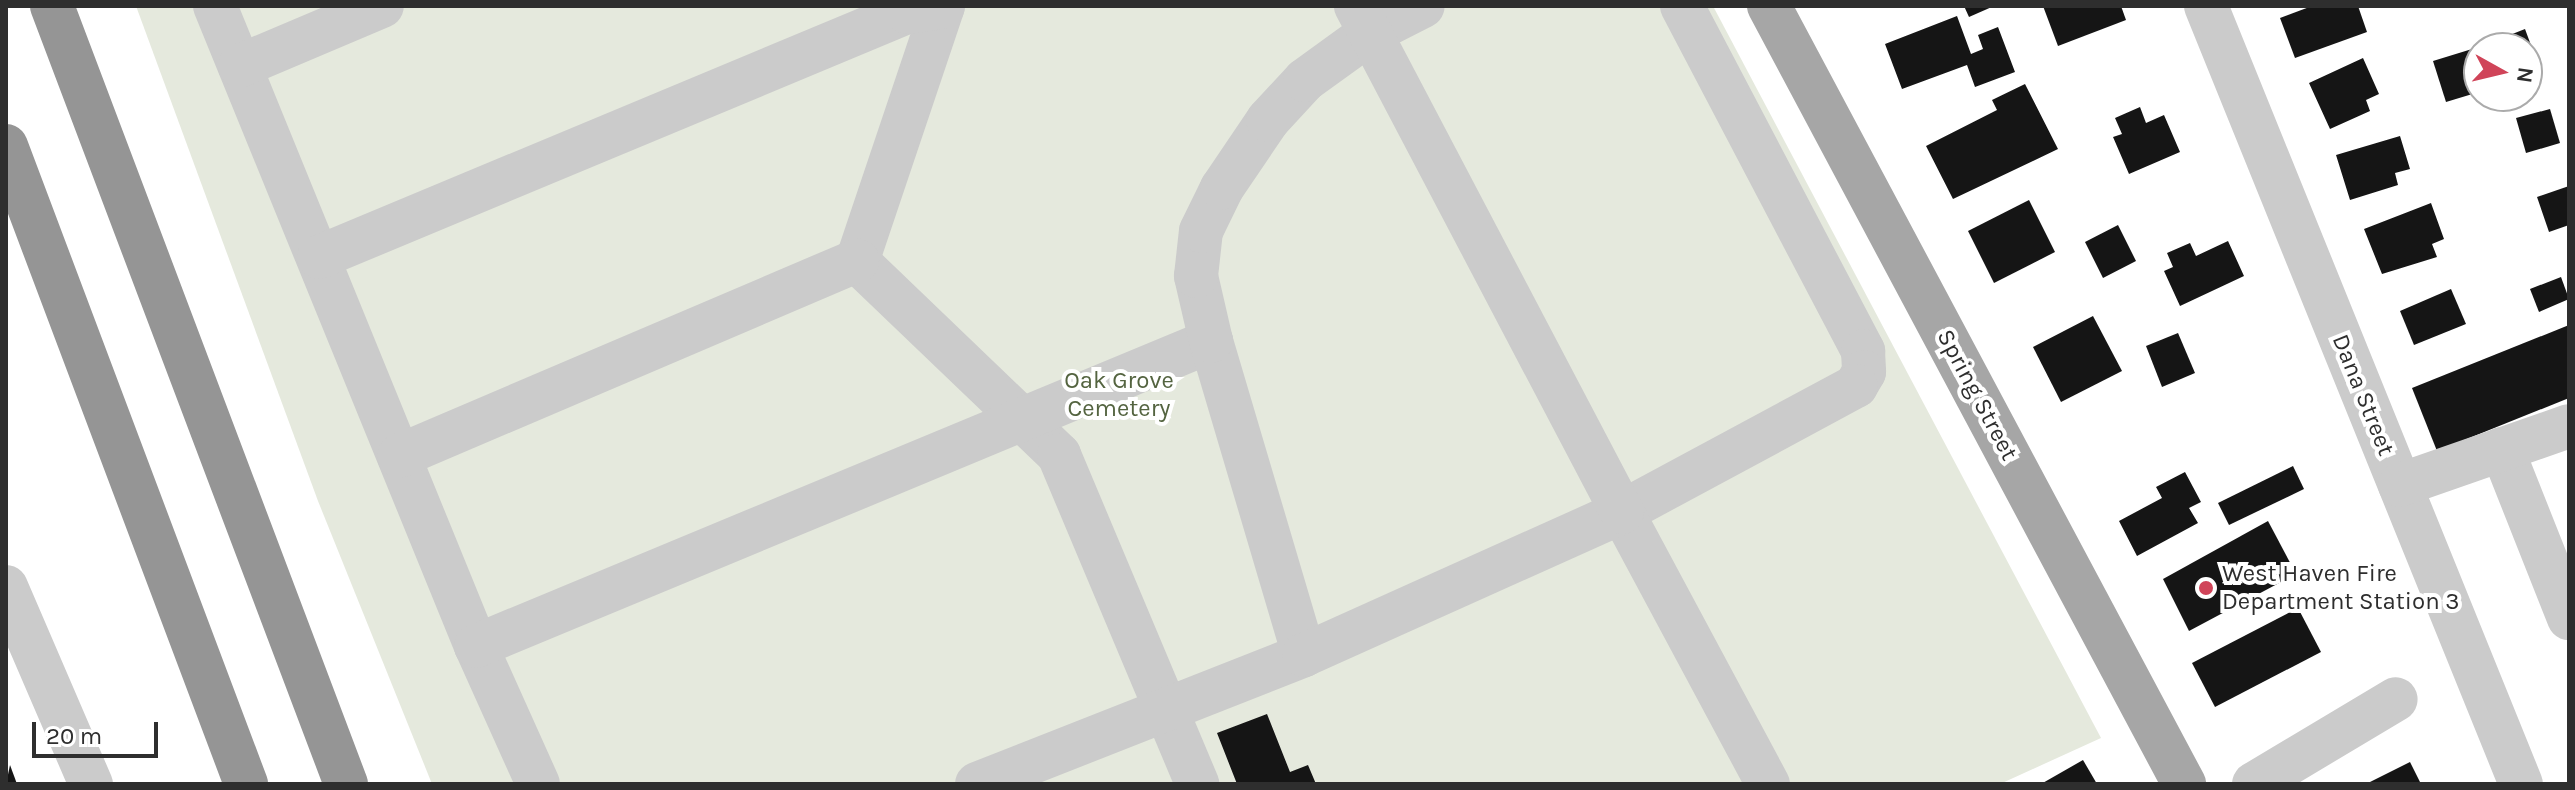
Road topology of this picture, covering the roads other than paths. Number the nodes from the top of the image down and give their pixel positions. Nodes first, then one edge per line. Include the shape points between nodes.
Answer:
1 (52, 6) edge
2 (215, 6) edge
3 (382, 6) edge
4 (943, 6) edge
5 (1423, 6) edge
6 (1682, 6) edge
7 (1769, 6) edge
8 (2206, 6) edge
9 (1363, 19) edge
10 (240, 66) junction
11 (6, 146) edge
12 (319, 257) junction
13 (857, 261) junction
14 (1211, 341) junction
15 (1022, 418) junction
16 (2569, 426) edge
17 (2502, 449) junction
18 (399, 456) junction
19 (2400, 485) junction
20 (1622, 512) junction
21 (6, 587) edge
22 (2569, 618) edge
23 (476, 646) junction
24 (1304, 655) junction
25 (2396, 699) dead end
26 (1165, 711) junction
27 (91, 784) edge
28 (246, 784) edge
29 (346, 784) edge
30 (538, 784) edge
31 (977, 784) edge
32 (1197, 784) edge
33 (1768, 784) edge
34 (2184, 784) edge
35 (2254, 784) edge
36 (2521, 784) edge

1 - 29 highway
2 - 10 street
3 - 10 street
4 - 12 street via 907,12
4 - 13 street
5 - 9 street
6 - 20 street via 1863,351 1864,372 1856,386
7 - 34 main road, Spring Street
8 - 19 street, Dana Street
9 - 14 street via 1268,120 1222,188 1201,231 1196,276
9 - 20 street
10 - 12 street
11 - 28 highway
12 - 18 street
13 - 15 street
13 - 18 street
14 - 15 street
14 - 24 street
15 - 23 street
15 - 26 street via 1059,455
16 - 17 street
17 - 19 street
17 - 22 street
18 - 23 street
19 - 36 street, Dana Street
20 - 24 street
20 - 33 street
21 - 27 street
23 - 30 street
24 - 26 street
25 - 35 street
26 - 31 street
26 - 32 street

